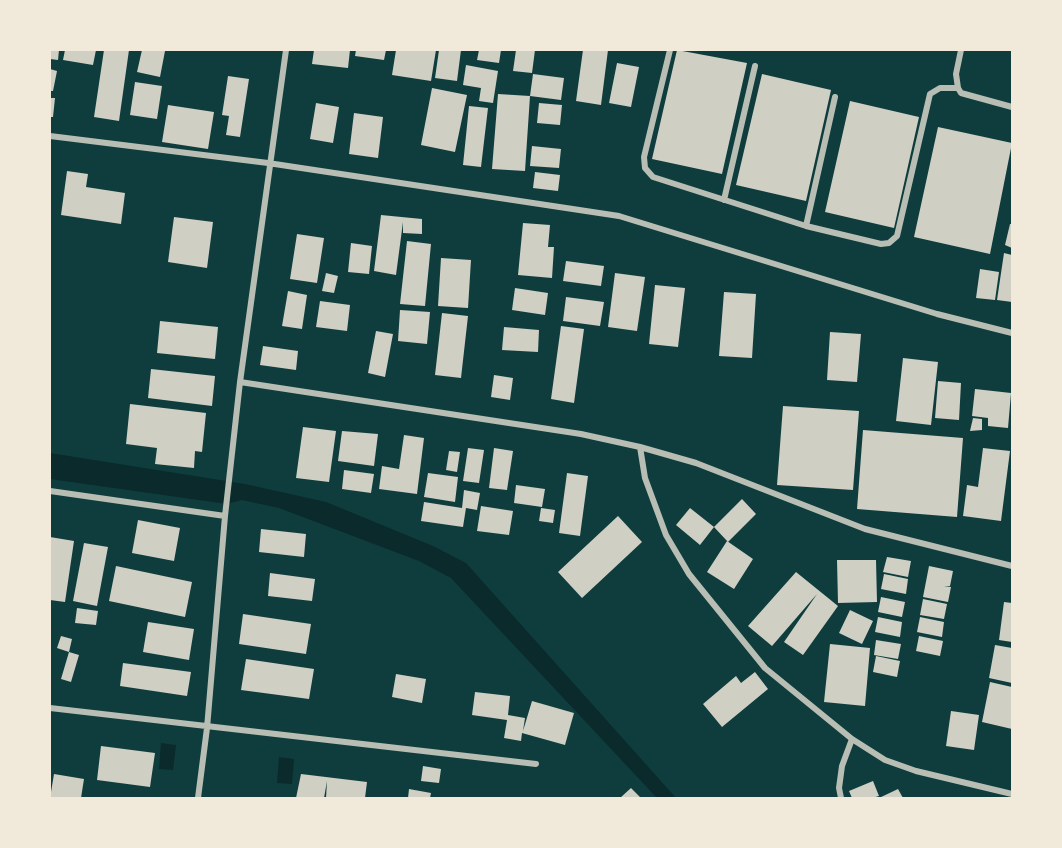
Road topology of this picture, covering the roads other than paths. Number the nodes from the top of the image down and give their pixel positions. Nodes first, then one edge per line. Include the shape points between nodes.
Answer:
1 (286, 50) edge
2 (670, 50) edge
3 (961, 50) edge
4 (755, 66) dead end
5 (958, 88) junction
6 (835, 97) dead end
7 (1012, 107) edge
8 (50, 136) edge
9 (268, 163) junction
10 (724, 200) junction
11 (806, 226) junction
12 (1012, 333) edge
13 (240, 382) junction
14 (640, 447) junction
15 (50, 491) edge
16 (225, 516) junction
17 (1012, 566) edge
18 (50, 708) edge
19 (207, 728) junction
20 (852, 739) junction
21 (536, 764) dead end
22 (1012, 794) edge
23 (198, 798) edge
24 (841, 798) edge

1 - 9 street
2 - 10 street via 648,138 645,168 666,183
3 - 5 street via 956,74
4 - 10 street
5 - 7 street via 979,99
5 - 11 street via 940,88 930,94 897,236 881,244
6 - 11 street
8 - 9 street
9 - 12 street via 619,216 937,314
9 - 13 street
10 - 11 street
13 - 14 street via 581,434
13 - 16 street
14 - 17 street via 696,463 865,529
14 - 20 street via 653,505 689,574 765,668
15 - 16 street
16 - 19 street
18 - 19 street
19 - 21 street
19 - 23 street
20 - 22 street via 885,760 916,771
20 - 24 street via 842,766

